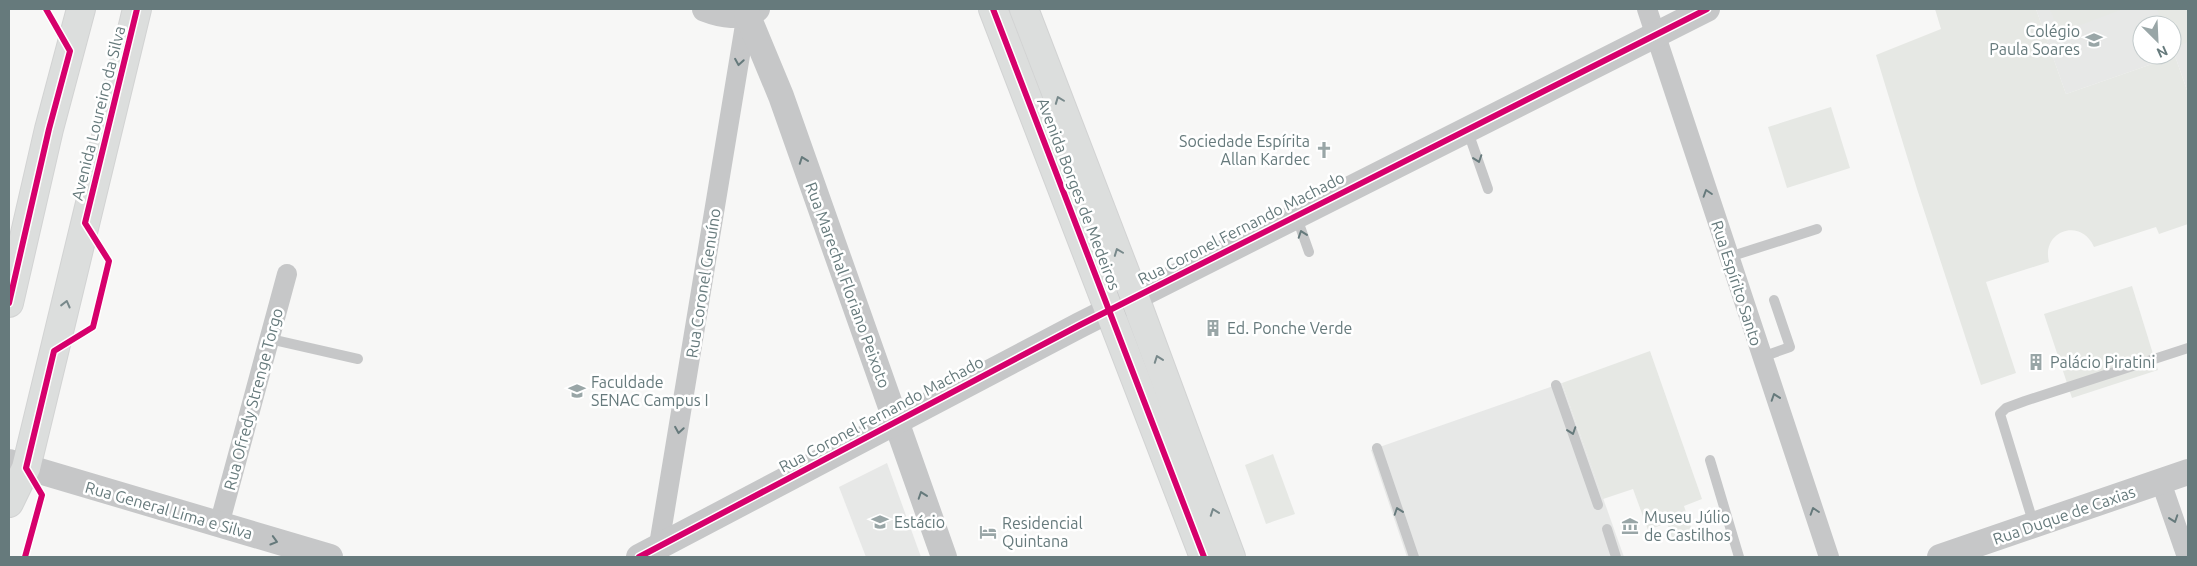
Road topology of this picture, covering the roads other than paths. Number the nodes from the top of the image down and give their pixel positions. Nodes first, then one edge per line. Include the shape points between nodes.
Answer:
1 (81, 9) edge
2 (137, 9) edge
3 (705, 9) edge
4 (993, 9) edge
5 (1024, 9) edge
6 (1647, 9) edge
7 (1707, 9) edge
8 (751, 11) edge
9 (1656, 35) junction
10 (1467, 128) junction
11 (1488, 189) dead end
12 (1296, 215) junction
13 (1817, 229) dead end
14 (1308, 252) dead end
15 (1729, 257) junction
16 (287, 274) dead end
17 (1135, 298) junction
18 (1774, 300) dead end
19 (9, 303) edge
20 (1109, 310) junction
21 (270, 339) junction
22 (2188, 348) edge
23 (1762, 357) junction
24 (358, 358) dead end
25 (1556, 385) dead end
26 (896, 421) junction
27 (1376, 448) dead end
28 (1710, 460) dead end
29 (17, 465) edge
30 (2188, 472) edge
31 (2161, 482) junction
32 (9, 503) edge
33 (1598, 505) dead end
34 (219, 525) junction
35 (2034, 526) junction
36 (1607, 529) dead end
37 (651, 554) edge
38 (330, 557) edge
39 (944, 557) edge
40 (1204, 557) edge
41 (1231, 557) edge
42 (1414, 557) edge
43 (1616, 557) edge
44 (1739, 557) edge
45 (1829, 557) edge
46 (1940, 557) edge
47 (2187, 557) edge

1 - 19 main road via 49,129
29 -> 2 main road, Avenida Loureiro da Silva
3 - 8 street via 722,16
4 - 20 main road, Avenida Borges de Medeiros
17 -> 5 main road, Avenida Borges de Medeiros
6 - 9 street, Rua Espírito Santo
7 - 9 street, Rua Coronel Fernando Machado
26 -> 8 street, Rua Marechal Floriano Peixoto
8 -> 37 street, Rua Coronel Genuíno via 673,467
9 - 10 street, Rua Coronel Fernando Machado
15 -> 9 street, Rua Espírito Santo
10 -> 11 lane
10 - 12 street, Rua Coronel Fernando Machado
14 -> 12 lane
12 - 17 street, Rua Coronel Fernando Machado
13 - 15 lane
15 - 23 street, Rua Espírito Santo
16 - 21 street, Rua Ofredy Strenge Torgo
17 - 20 street, Rua Coronel Fernando Machado
41 -> 17 main road, Avenida Borges de Medeiros
18 - 23 lane via 1790,347
20 - 26 street, Rua Coronel Fernando Machado
20 - 40 main road, Avenida Borges de Medeiros
21 - 24 lane
21 - 34 street, Rua Ofredy Strenge Torgo
22 - 35 lane via 2025,401 2006,408 2000,414
45 -> 23 street, Rua Espírito Santo
25 -> 33 lane
26 - 37 street, Rua Coronel Fernando Machado
39 -> 26 street, Rua Marechal Floriano Peixoto
42 -> 27 lane
28 - 44 lane
29 - 32 main road, Avenida Loureiro da Silva
29 - 34 street, Rua General Lima e Silva
30 - 31 street, Rua Duque de Caxias
31 - 35 street, Rua Duque de Caxias
31 -> 47 street
34 -> 38 street, Rua General Lima e Silva
35 - 46 street, Rua Duque de Caxias
36 - 43 lane

